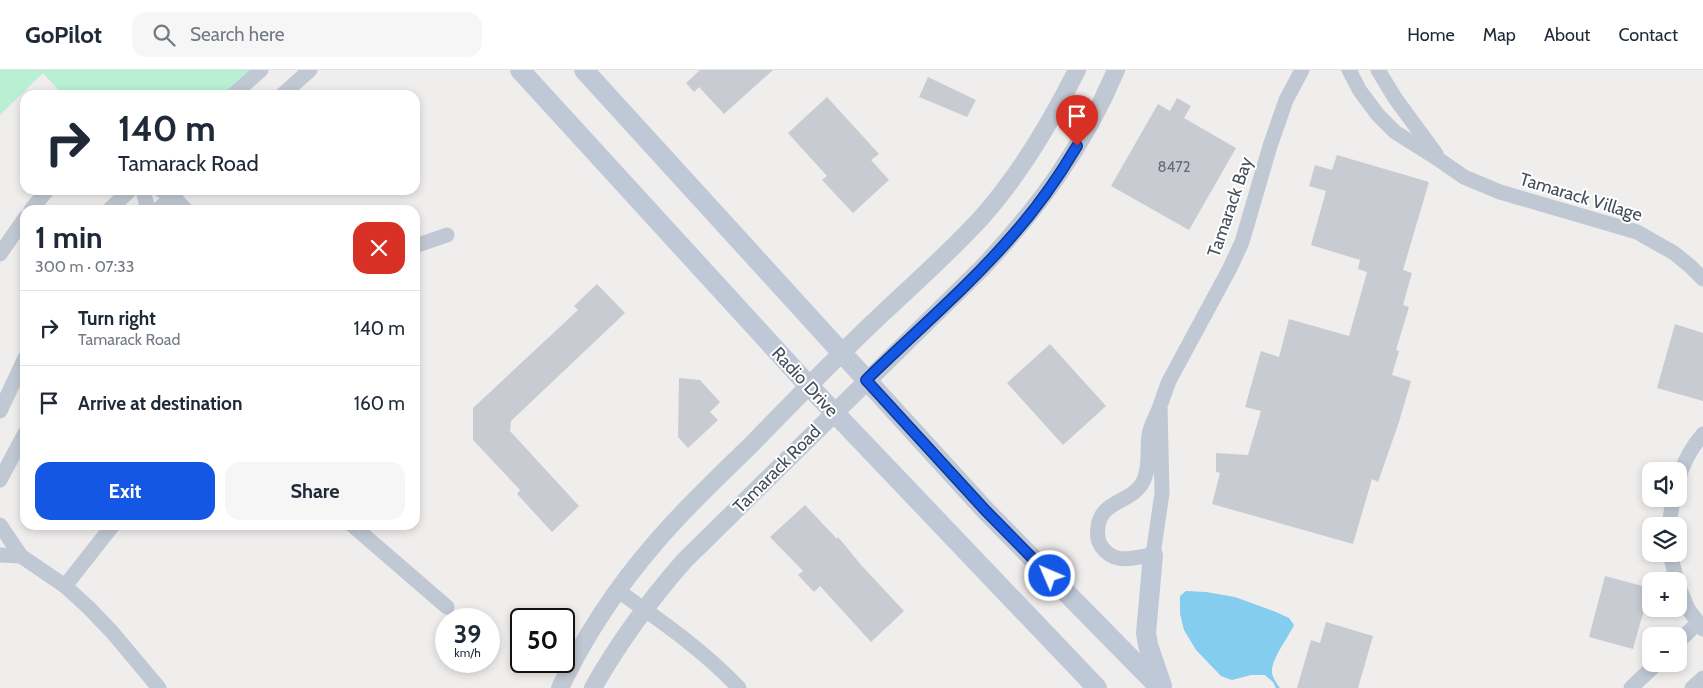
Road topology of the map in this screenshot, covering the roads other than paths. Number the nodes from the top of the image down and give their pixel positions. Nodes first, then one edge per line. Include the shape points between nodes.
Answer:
1 (260, 70) edge
2 (310, 70) edge
3 (520, 70) edge
4 (584, 70) edge
5 (1077, 70) edge
6 (1116, 70) edge
7 (1302, 70) edge
8 (1349, 70) edge
9 (1378, 70) edge
10 (238, 90) edge
11 (288, 90) edge
12 (1442, 161) junction
13 (44, 195) edge
14 (125, 195) edge
15 (174, 195) edge
16 (35, 205) edge
17 (114, 205) edge
18 (182, 205) edge
19 (20, 225) edge
20 (447, 236) dead end
21 (420, 244) edge
22 (0, 254) edge
23 (1703, 279) edge
24 (842, 353) junction
25 (20, 369) edge
26 (866, 380) junction
27 (809, 386) junction
28 (1160, 406) junction
29 (0, 411) edge
30 (833, 412) junction
31 (1703, 434) edge
32 (20, 442) edge
33 (1685, 462) edge
34 (0, 480) edge
35 (0, 526) edge
36 (109, 530) edge
37 (358, 530) edge
38 (0, 555) edge
39 (1153, 555) junction
40 (21, 556) junction
41 (66, 586) junction
42 (618, 590) junction
43 (447, 607) dead end
44 (1687, 607) edge
45 (644, 609) junction
46 (1700, 626) edge
47 (1687, 635) edge
48 (1648, 672) edge
49 (1703, 678) edge
50 (159, 688) edge
51 (560, 688) edge
52 (593, 688) edge
53 (739, 688) edge
54 (1097, 688) edge
55 (1161, 688) edge
56 (1631, 688) edge
57 (1692, 688) edge

1 - 10 street
2 - 11 street
3 - 27 main road, Radio Drive
4 - 24 main road
5 - 24 street, Tamarack Road via 1040,138 983,216
6 - 26 street, Tamarack Road via 1083,136 1036,208 983,267
7 - 28 street, Tamarack Bay via 1286,100 1242,242 1169,381
8 - 12 street, Tamarack Village via 1378,115 1395,132
9 - 12 street, Tamarack Village
12 - 23 street, Tamarack Village via 1481,186 1637,232 1674,253
13 - 16 street
14 - 17 street
15 - 18 street
19 - 22 street
20 - 21 street
24 - 26 main road
24 - 27 street, Tamarack Road
25 - 29 street
26 - 30 street, Tamarack Road
26 - 55 main road via 986,511
27 - 30 main road, Radio Drive
27 - 42 street, Tamarack Road via 656,542
28 - 39 street, Tamarack Bay via 1162,493
28 - 39 street, Tamarack Bay via 1149,433 1145,477 1131,496 1104,511 1098,521 1097,535 1109,555 1124,560
30 - 45 street, Tamarack Road via 684,561
30 - 54 main road, Radio Drive
31 - 33 street
32 - 34 street
35 - 40 street
36 - 41 street
37 - 43 street
38 - 40 street
39 - 55 main road via 1146,633
40 - 41 street
41 - 50 street via 112,632
42 - 45 street
42 - 51 street, Tamarack Road via 599,616
44 - 46 street
45 - 52 street, Tamarack Road
45 - 53 street via 698,648
46 - 47 street
48 - 56 street
49 - 57 street

